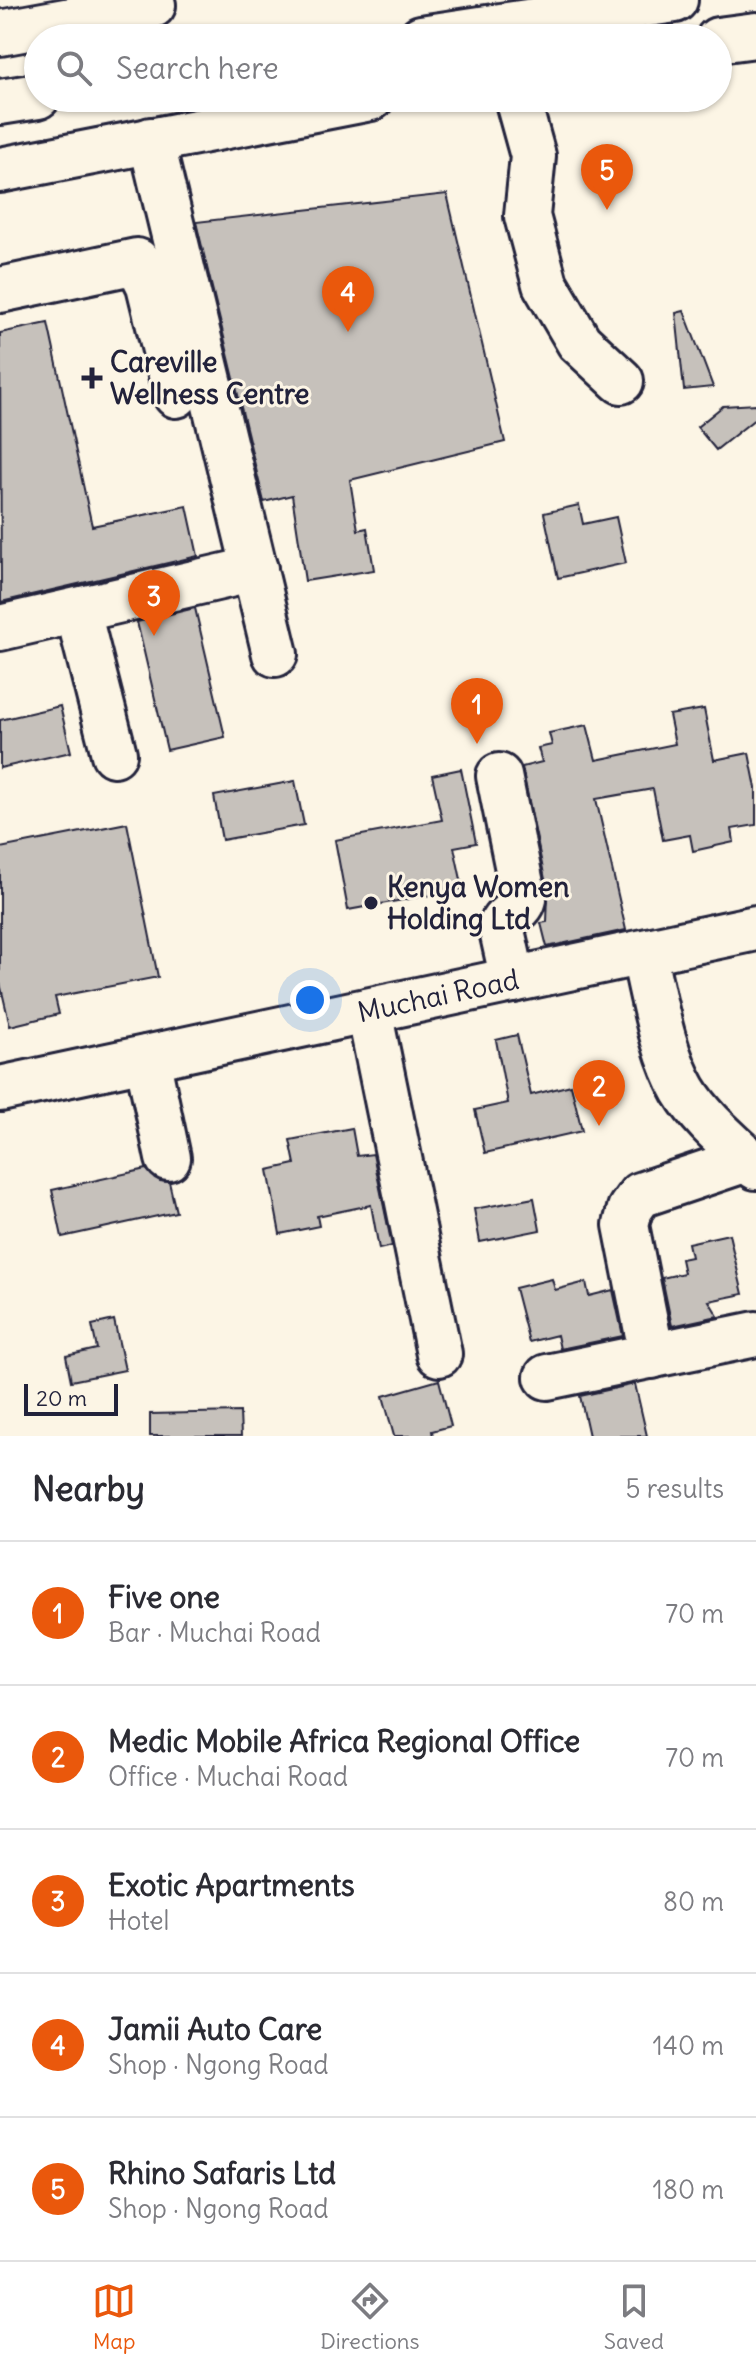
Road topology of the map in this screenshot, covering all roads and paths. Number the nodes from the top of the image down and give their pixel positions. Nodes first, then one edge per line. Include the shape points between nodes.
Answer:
1 (675, 0) edge
2 (155, 14) edge
3 (5, 21) edge
4 (515, 24) edge
5 (756, 35) edge
6 (732, 38) edge
7 (24, 98) edge
8 (0, 102) edge
9 (298, 112) edge
10 (521, 112) edge
11 (151, 140) junction
12 (0, 170) edge
13 (0, 290) edge
14 (621, 381) dead end
15 (176, 395) dead end
16 (255, 569) junction
17 (78, 612) junction
18 (0, 628) edge
19 (275, 654) dead end
20 (114, 754) dead end
21 (499, 776) dead end
22 (756, 928) edge
23 (643, 953) junction
24 (513, 980) junction
25 (369, 1011) junction
26 (147, 1058) junction
27 (0, 1089) edge
28 (168, 1158) dead end
29 (752, 1163) edge
30 (756, 1334) edge
31 (439, 1354) dead end
32 (652, 1356) junction
33 (547, 1377) dead end

1 - 4 street
2 - 3 street
5 - 6 street
7 - 8 street
9 - 11 street
10 - 14 street via 533,156 527,216 545,284 579,342
11 - 12 street
11 - 16 street
13 - 15 street via 137,261 149,285
16 - 17 street
16 - 19 street
17 - 18 street
17 - 20 street
21 - 24 street via 524,899 501,926
22 - 23 street, Muchai Road
23 - 24 street, Muchai Road
23 - 29 street via 684,1090
24 - 25 street, Muchai Road
25 - 26 street, Muchai Road
25 - 31 street
26 - 27 street, Muchai Road
26 - 28 street
29 - 32 street via 640,1195 630,1209 626,1225
30 - 32 street
32 - 33 street

